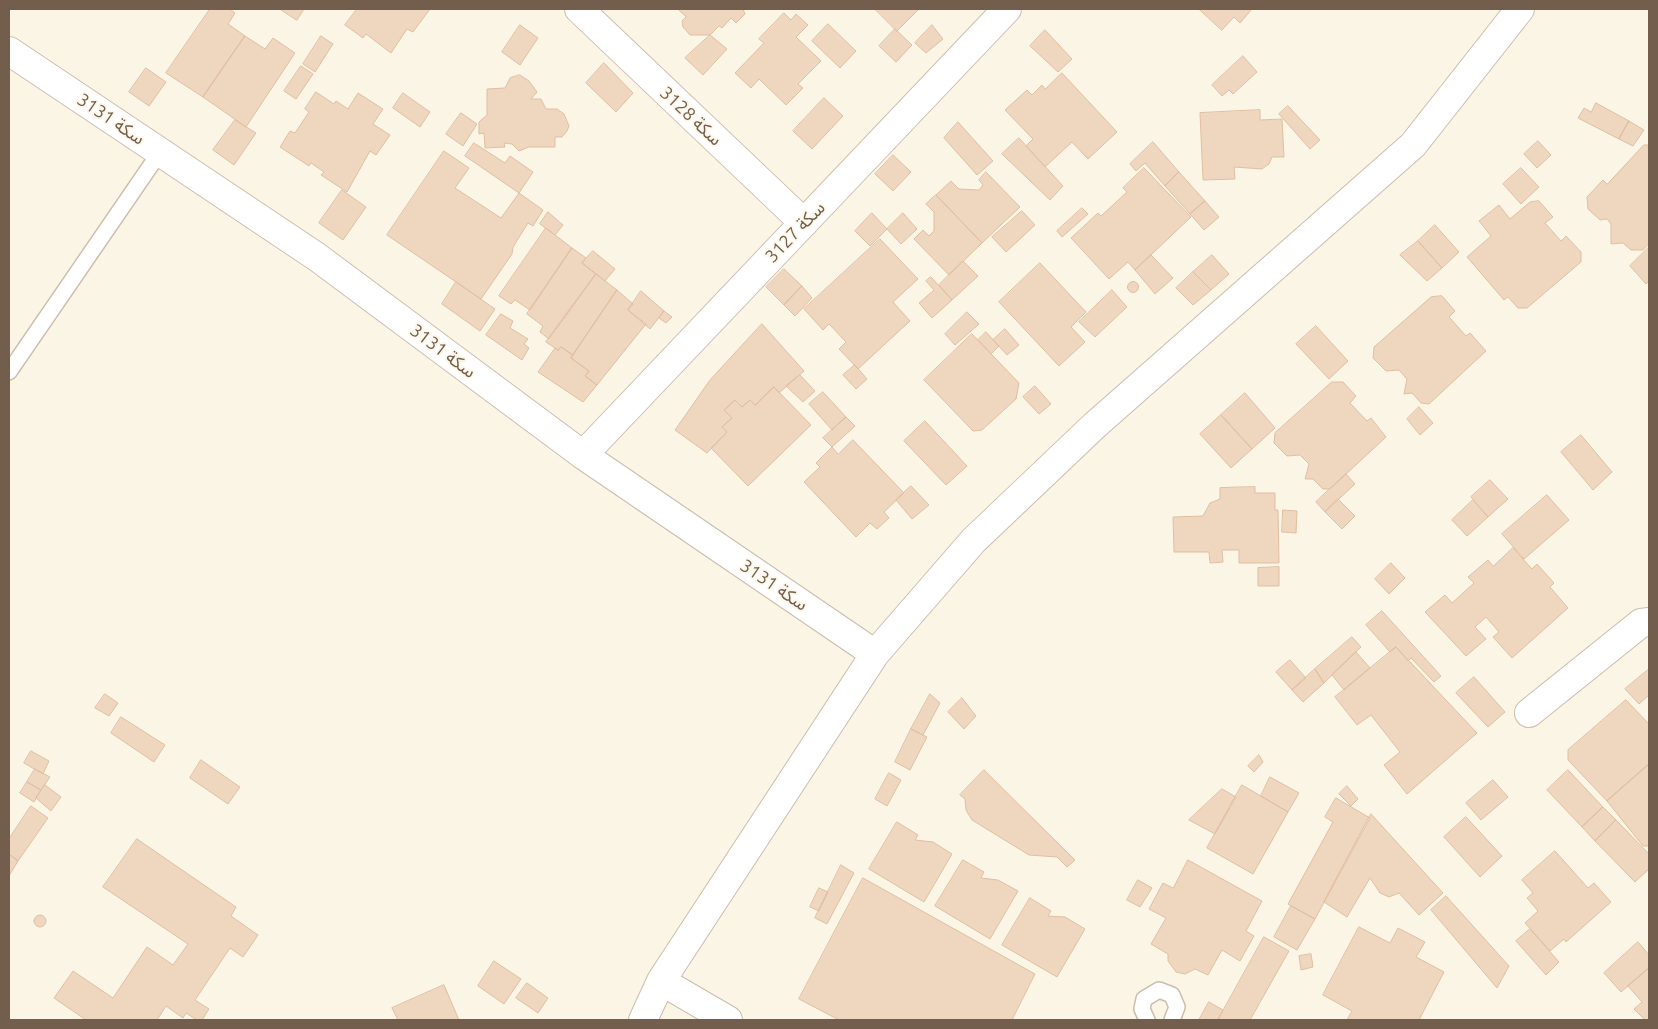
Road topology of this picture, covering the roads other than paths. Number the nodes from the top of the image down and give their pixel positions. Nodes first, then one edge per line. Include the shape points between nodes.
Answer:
1 (578, 9) edge
2 (1007, 9) edge
3 (1520, 9) edge
4 (9, 51) edge
5 (160, 152) junction
6 (804, 222) junction
7 (9, 372) edge
8 (584, 455) junction
9 (1649, 622) edge
10 (875, 654) junction
11 (1529, 714) dead end
12 (662, 981) junction
13 (643, 1020) edge
14 (728, 1020) edge
15 (1147, 1020) edge
16 (1172, 1020) edge

1 - 6 street, سكة 3128
2 - 6 street, سكة 3127
3 - 10 street via 1413,145 1094,426 974,540
4 - 5 street, سكة 3131
5 - 7 lane
5 - 8 street, سكة 3131 via 317,257
6 - 8 street, سكة 3127
8 - 10 street, سكة 3131
9 - 11 street via 1640,623
10 - 12 street
12 - 13 street
12 - 14 street
15 - 16 lane via 1142,1009 1144,999 1159,990 1172,995 1177,1007

